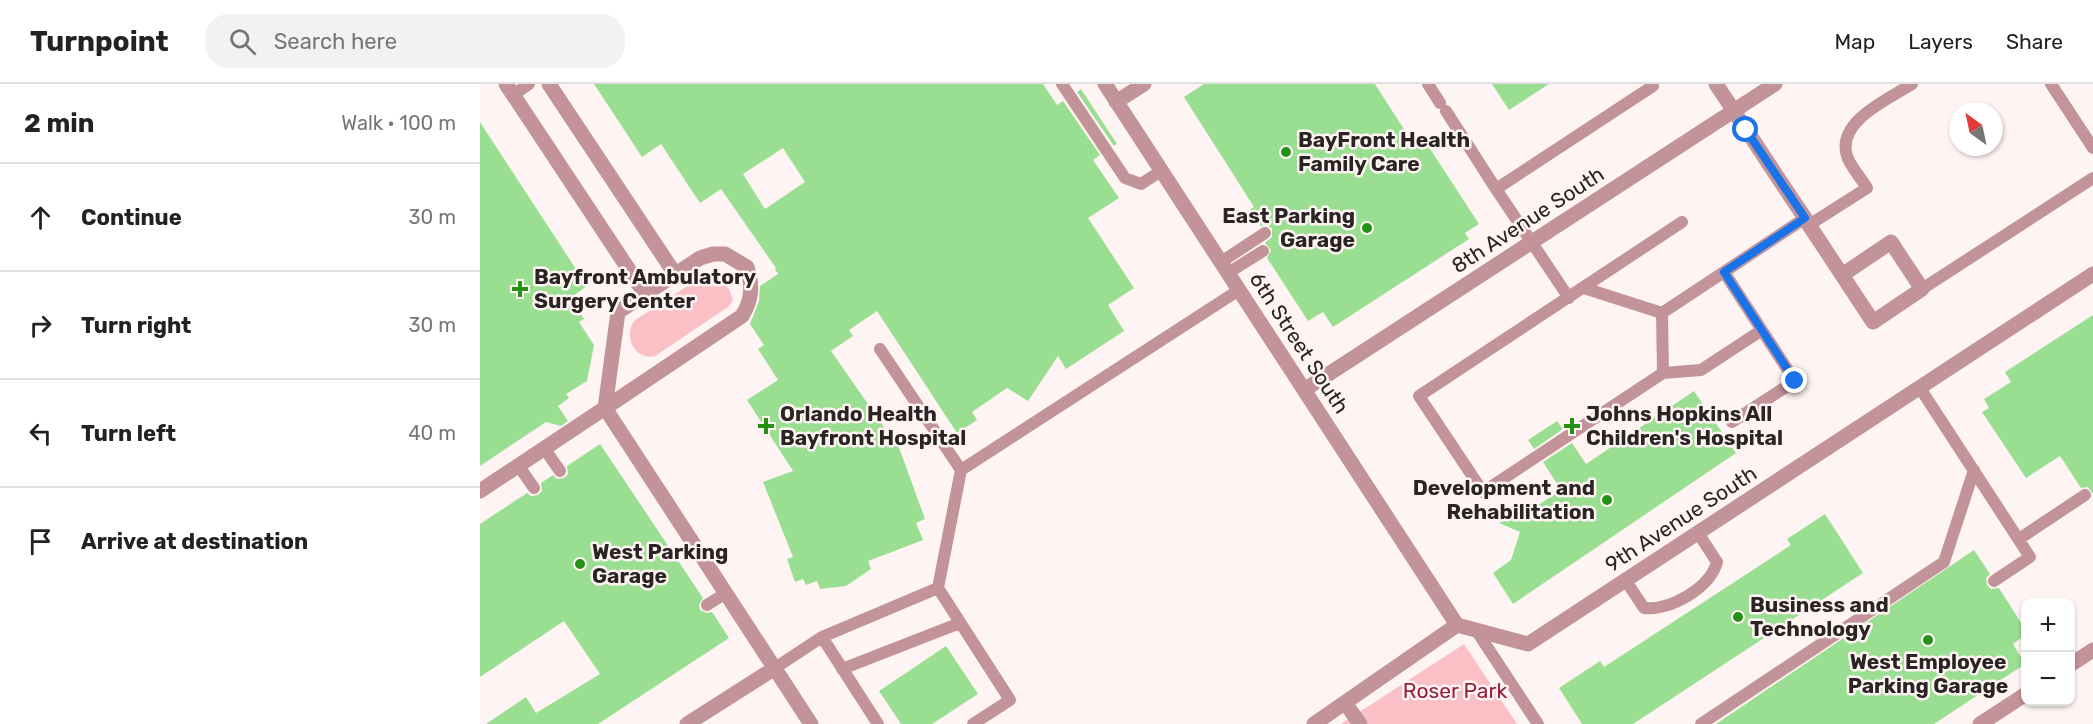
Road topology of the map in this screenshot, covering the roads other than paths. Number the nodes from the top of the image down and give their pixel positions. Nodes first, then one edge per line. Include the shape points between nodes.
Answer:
1 (529, 84) edge
2 (549, 84) edge
3 (1062, 84) edge
4 (1105, 84) edge
5 (1144, 84) edge
6 (1428, 84) edge
7 (1652, 84) edge
8 (1716, 84) edge
9 (1775, 84) edge
10 (1912, 84) edge
11 (2051, 84) edge
12 (509, 89) edge
13 (1116, 102) junction
14 (1734, 111) junction
15 (2093, 148) edge
16 (1161, 171) junction
17 (2093, 178) edge
18 (1496, 189) junction
19 (1682, 222) dead end
20 (1807, 222) junction
21 (1265, 233) dead end
22 (1532, 242) junction
23 (1263, 251) dead end
24 (1224, 267) junction
25 (1724, 272) junction
26 (675, 274) junction
27 (2093, 274) edge
28 (1842, 275) junction
29 (1584, 288) junction
30 (1922, 289) junction
31 (1239, 290) junction
32 (645, 294) junction
33 (1569, 298) junction
34 (1662, 313) junction
35 (1762, 330) junction
36 (880, 349) dead end
37 (1663, 374) junction
38 (1920, 388) junction
39 (1304, 390) junction
40 (606, 408) junction
41 (1732, 422) dead end
42 (544, 448) junction
43 (518, 465) junction
44 (961, 470) junction
45 (1974, 470) junction
46 (560, 471) dead end
47 (534, 488) dead end
48 (480, 490) edge
49 (2085, 495) dead end
50 (1698, 533) junction
51 (2019, 539) junction
52 (1626, 581) junction
53 (1994, 581) dead end
54 (938, 588) junction
55 (726, 593) junction
56 (707, 605) dead end
57 (960, 623) junction
58 (1457, 626) junction
59 (1476, 630) junction
60 (822, 637) junction
61 (2093, 650) edge
62 (2075, 662) edge
63 (775, 668) junction
64 (842, 669) junction
65 (2021, 697) edge
66 (1346, 704) junction
67 (687, 724) edge
68 (811, 724) edge
69 (878, 724) edge
70 (974, 724) edge
71 (1314, 724) edge
72 (1360, 724) edge
73 (1538, 724) edge
74 (1701, 724) edge
75 (1980, 724) edge

1 - 12 lane
2 - 26 street
3 - 16 lane via 1125,178 1141,184
4 - 13 street, 6th Street South
5 - 13 street
6 - 18 lane
7 - 18 lane
8 - 14 street
9 - 14 street, 8th Avenue South
10 - 20 lane via 1860,117 1848,136 1847,156 1867,188
11 - 15 lane
12 - 32 street
13 - 16 street, 6th Street South
14 - 20 street
14 - 22 street, 8th Avenue South
16 - 24 street, 6th Street South
17 - 30 lane
18 - 22 lane
19 - 29 lane
20 - 25 lane
20 - 28 street
21 - 24 lane
22 - 33 lane
22 - 39 street, 8th Avenue South
23 - 24 lane
24 - 31 street, 6th Street South
25 - 34 lane
25 - 35 lane
26 - 32 street
26 - 40 street via 713,254 737,259 747,267 751,279 749,305 742,316
27 - 38 street, 9th Avenue South
28 - 30 street via 1891,242
28 - 30 street via 1873,322
29 - 33 lane
29 - 34 lane
31 - 39 street, 6th Street South
31 - 44 lane
32 - 40 street via 618,312
33 - 37 lane via 1419,396 1483,492
34 - 37 lane
35 - 37 lane via 1701,370
35 - 41 lane via 1795,381
36 - 44 lane
38 - 45 lane
38 - 50 street, 9th Avenue South
39 - 58 street, 6th Street South
40 - 42 street
40 - 55 street
42 - 43 street
42 - 46 lane
43 - 47 lane
43 - 48 street
44 - 54 lane
45 - 51 lane
45 - 74 lane via 1944,562
49 - 51 lane
50 - 52 street, 9th Avenue South
50 - 52 lane via 1717,562 1707,580 1683,597 1666,608 1644,608
51 - 53 lane via 2030,557
52 - 59 street, 9th Avenue South via 1528,644
54 - 57 lane
54 - 60 lane
55 - 56 lane
55 - 63 street
57 - 64 lane
57 - 70 lane via 1010,700
58 - 59 street, 9th Avenue South
58 - 66 street
59 - 73 lane
60 - 63 lane
60 - 64 lane
61 - 62 street
63 - 67 street
63 - 68 street
64 - 69 lane
65 - 75 street
66 - 71 street
66 - 72 street

